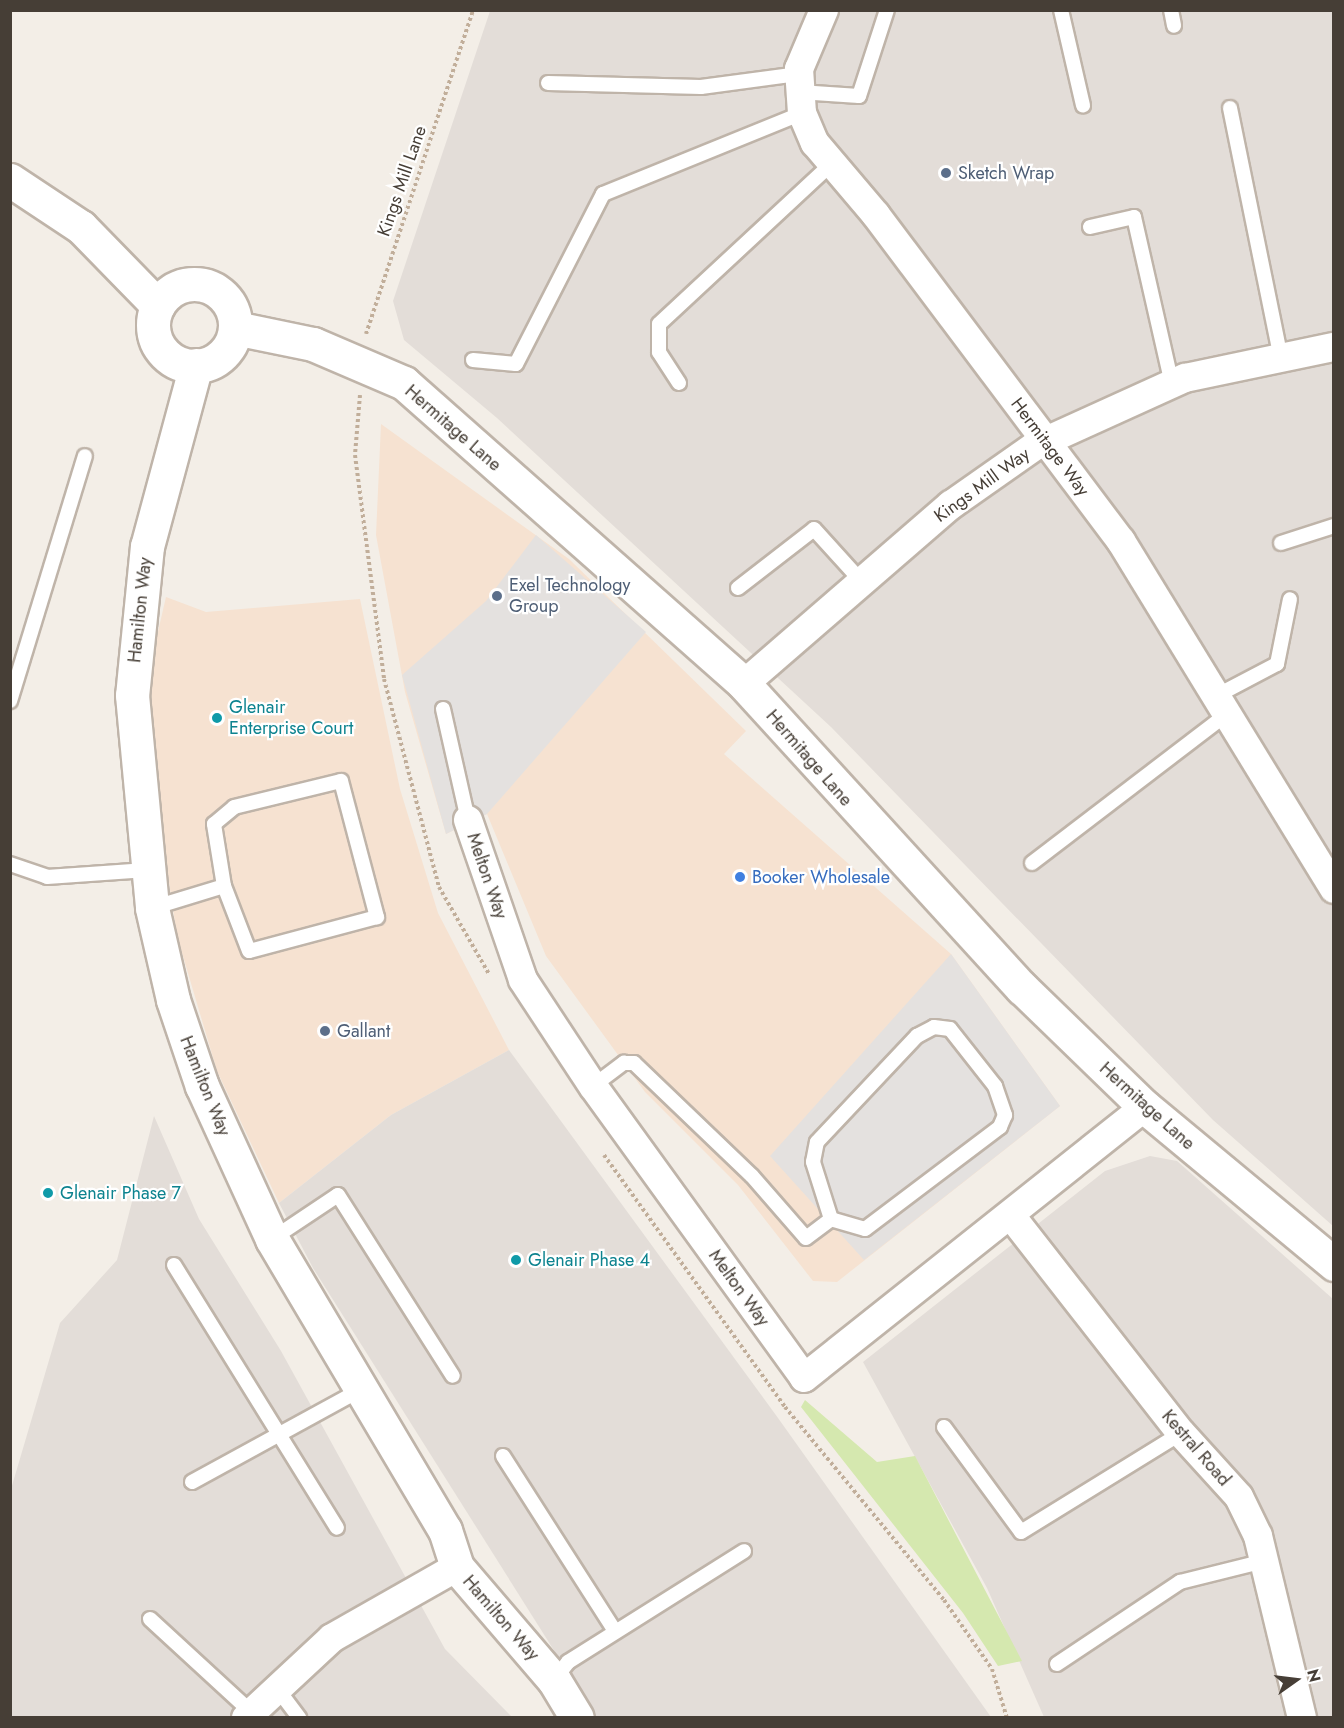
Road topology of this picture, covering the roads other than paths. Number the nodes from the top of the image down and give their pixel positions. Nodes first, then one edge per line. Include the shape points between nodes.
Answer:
1 (824, 10) edge
2 (887, 10) edge
3 (1061, 10) edge
4 (1171, 10) edge
5 (1174, 26) dead end
6 (548, 83) dead end
7 (800, 93) junction
8 (1083, 105) dead end
9 (1230, 108) dead end
10 (832, 163) junction
11 (10, 180) edge
12 (1090, 227) dead end
13 (158, 306) junction
14 (235, 328) junction
15 (1334, 347) edge
16 (1281, 358) junction
17 (473, 360) dead end
18 (196, 365) junction
19 (679, 383) dead end
20 (1172, 384) junction
21 (1046, 441) junction
22 (85, 456) dead end
23 (1334, 526) edge
24 (1281, 543) dead end
25 (862, 582) junction
26 (738, 588) dead end
27 (1290, 599) dead end
28 (744, 684) junction
29 (10, 701) edge
30 (1222, 705) junction
31 (443, 709) dead end
32 (468, 820) joint
33 (1032, 863) dead end
34 (10, 864) edge
35 (147, 870) junction
36 (224, 886) junction
37 (1334, 889) edge
38 (152, 908) junction
39 (593, 1086) junction
40 (1145, 1107) junction
41 (1012, 1216) junction
42 (831, 1219) junction
43 (272, 1239) junction
44 (1334, 1264) edge
45 (174, 1265) dead end
46 (453, 1376) dead end
47 (362, 1389) junction
48 (944, 1427) dead end
49 (277, 1432) junction
50 (1181, 1433) junction
51 (503, 1456) dead end
52 (192, 1482) dead end
53 (337, 1528) dead end
54 (744, 1551) dead end
55 (1264, 1560) junction
56 (458, 1567) junction
57 (150, 1619) dead end
58 (615, 1631) junction
59 (1057, 1664) dead end
60 (554, 1680) junction
61 (276, 1687) junction
62 (248, 1715) edge
63 (299, 1718) edge
64 (577, 1718) edge
65 (1302, 1718) edge

1 - 7 street via 802,54
2 - 7 lane via 859,96
3 - 8 lane
4 - 5 lane
6 - 7 lane
7 - 10 street, Hermitage Way
7 - 17 lane via 603,194 516,364
9 - 16 lane
10 - 19 lane via 659,324 659,352
10 - 21 street, Hermitage Way
11 - 13 street via 81,227
12 - 20 lane via 1134,217
13 - 14 street via 180,287 209,287 232,309
13 - 18 street via 153,321 159,348 170,360
14 - 18 street via 226,352 214,362
14 - 28 street, Hermitage Lane via 363,362 404,383
15 - 16 street, Kings Mill Way
16 - 20 street, Kings Mill Way
18 - 35 street, Hamilton Way via 161,483 138,618 132,695
20 - 21 street, Kings Mill Way
21 - 25 street, Kings Mill Way via 951,505
21 - 30 street, Hermitage Way via 1121,541
22 - 29 lane
23 - 24 lane
25 - 26 lane via 814,529
25 - 28 street, Kings Mill Way
27 - 30 lane via 1277,664
28 - 40 street, Hermitage Lane via 1014,980
30 - 33 lane
30 - 37 street, Hermitage Way
31 - 32 lane
32 - 39 street, Melton Way via 523,980
34 - 35 lane via 47,877
35 - 38 street, Hamilton Way
36 - 36 lane via 214,824 234,807 341,781 377,916 249,951
36 - 38 lane
38 - 43 street, Hamilton Way via 172,1000 202,1086
39 - 41 street, Melton Way via 804,1377
39 - 42 lane via 624,1063 634,1064 752,1176 806,1238
40 - 41 street, Melton Way
40 - 44 street, Hermitage Lane
41 - 50 street, Kestral Road
42 - 42 lane via 813,1162 817,1142 917,1036 934,1027 950,1029 995,1086 1005,1115 1000,1127 865,1229
43 - 46 lane via 338,1196
43 - 47 street, Hamilton Way
45 - 49 lane
47 - 49 lane
47 - 56 street, Hamilton Way via 445,1530
48 - 50 lane via 1022,1532
49 - 52 lane
49 - 53 lane
50 - 55 street, Kestral Road via 1239,1497
51 - 58 lane
54 - 58 lane
55 - 59 lane via 1180,1582
55 - 65 street, Kestral Road
56 - 60 street, Hamilton Way
56 - 61 street via 332,1638
57 - 62 lane
58 - 60 lane via 568,1662
60 - 64 street, Hamilton Way
61 - 62 street
61 - 63 lane

